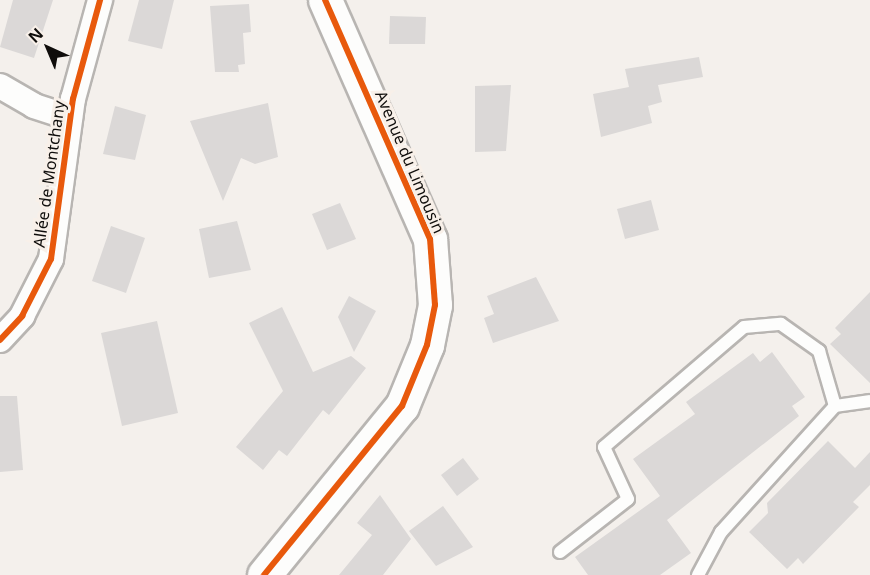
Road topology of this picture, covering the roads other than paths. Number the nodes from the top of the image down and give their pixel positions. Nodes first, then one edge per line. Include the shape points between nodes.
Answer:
1 (100, 0) edge
2 (325, 0) edge
3 (0, 86) edge
4 (70, 118) junction
5 (0, 340) edge
6 (870, 401) edge
7 (835, 406) junction
8 (560, 552) dead end
9 (264, 575) edge
10 (698, 575) edge

1 - 4 street, Allée de Montchany
2 - 9 main road, Avenue du Limousin via 430,239 435,305 427,345 402,406
3 - 4 street, Allée de Montchany via 34,106
4 - 5 street, Allée de Montchany via 51,259 22,316
6 - 7 lane
7 - 8 lane via 819,351 782,324 744,327 604,447 628,499
7 - 10 lane via 721,532

